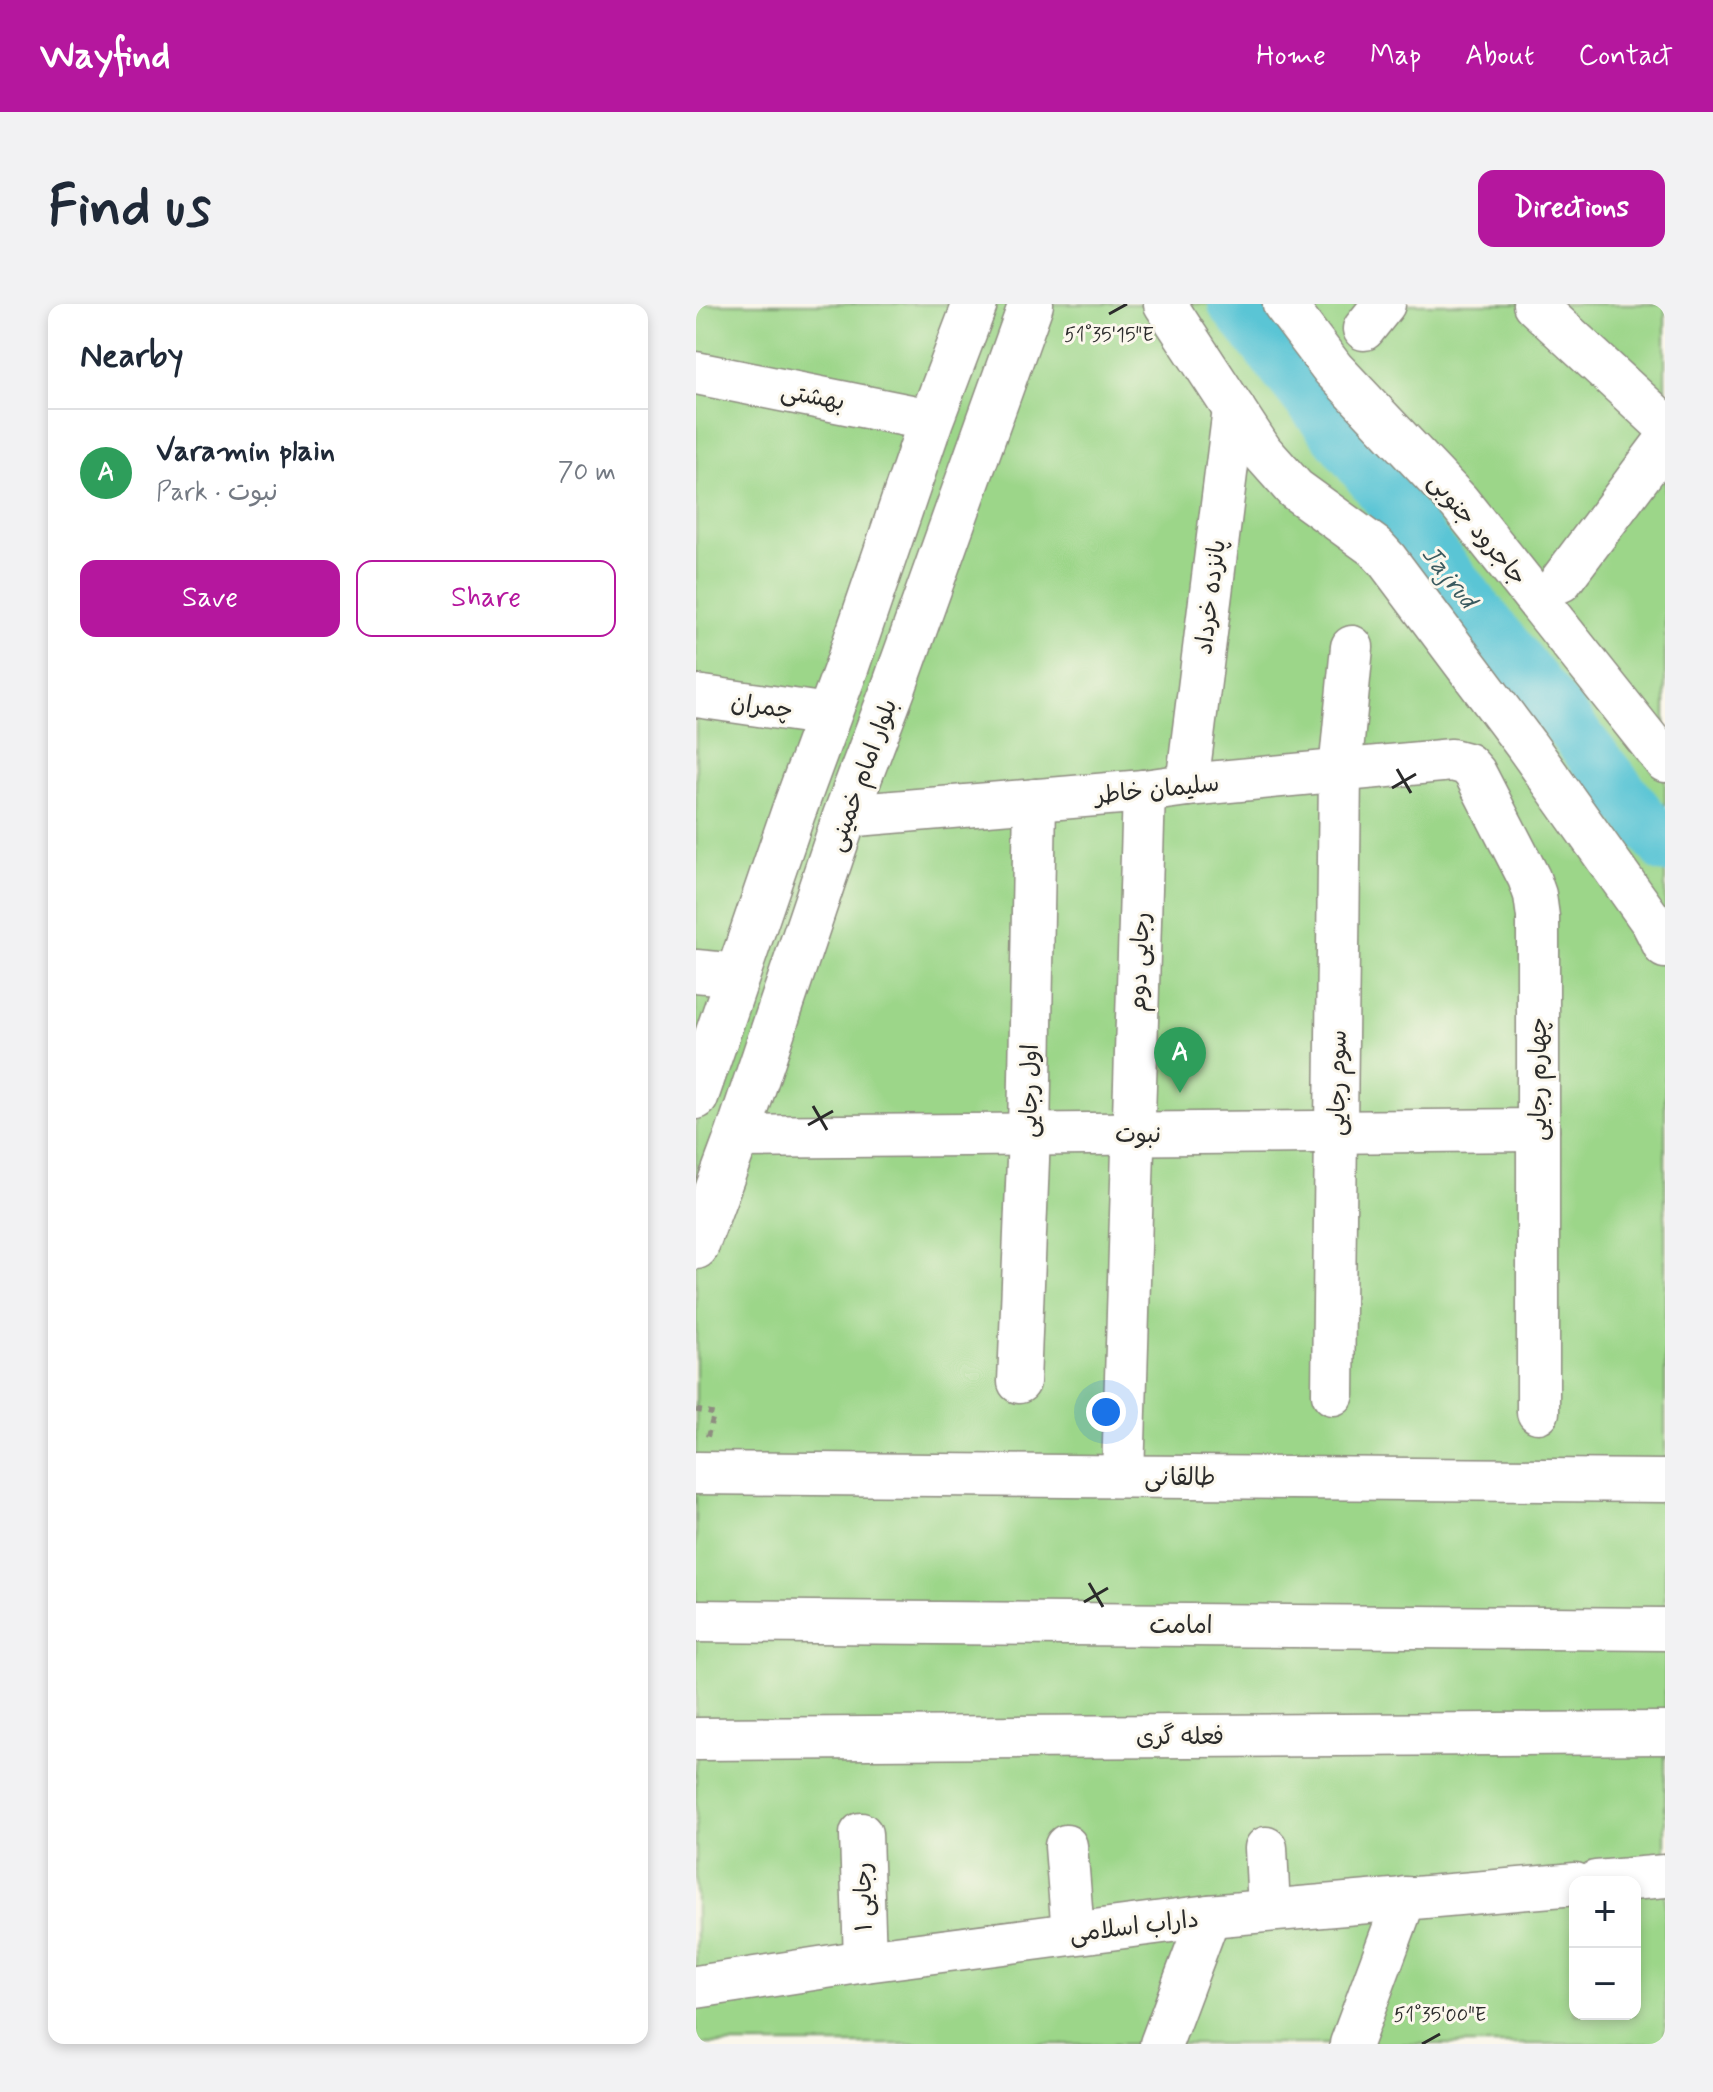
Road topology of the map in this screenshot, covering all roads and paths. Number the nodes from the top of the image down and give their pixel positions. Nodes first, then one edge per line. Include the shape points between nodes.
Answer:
1 (975, 304) edge
2 (1031, 304) edge
3 (1165, 304) edge
4 (1284, 304) edge
5 (1534, 304) edge
6 (696, 373) edge
7 (1234, 409) junction
8 (931, 420) junction
9 (1665, 425) edge
10 (1665, 442) edge
11 (1561, 581) dead end
12 (1352, 647) dead end
13 (696, 696) edge
14 (828, 715) junction
15 (1665, 761) edge
16 (1467, 764) joint
17 (1340, 772) junction
18 (1187, 785) junction
19 (1144, 791) junction
20 (1035, 800) junction
21 (845, 816) junction
22 (1665, 947) edge
23 (717, 973) edge
24 (696, 1097) edge
25 (1538, 1130) junction
26 (1336, 1132) junction
27 (1133, 1134) junction
28 (1029, 1135) junction
29 (737, 1137) junction
30 (700, 1224) edge
31 (1019, 1382) dead end
32 (1333, 1394) dead end
33 (696, 1410) edge
34 (1538, 1412) dead end
35 (710, 1429) dead end
36 (696, 1473) edge
37 (1123, 1476) junction
38 (1665, 1481) edge
39 (696, 1621) edge
40 (1665, 1629) edge
41 (1665, 1733) edge
42 (696, 1739) edge
43 (861, 1834) dead end
44 (1066, 1846) dead end
45 (1266, 1848) dead end
46 (1665, 1876) edge
47 (1641, 1878) edge
48 (1569, 1884) edge
49 (1405, 1898) junction
50 (1269, 1910) junction
51 (1209, 1916) junction
52 (1073, 1933) junction
53 (865, 1961) junction
54 (696, 1987) edge
55 (1161, 2044) edge
56 (1351, 2044) edge

1 - 8 main road
2 - 21 main road, بلوار امام خمینی
3 - 7 street
4 - 15 street, جاجرود جنوبی via 1333,369 1459,502
5 - 9 street
6 - 8 street, بهشتی
7 - 18 street, پانزده خرداد
7 - 22 street via 1295,489 1387,560 1526,745
8 - 14 main road
10 - 11 street
12 - 17 street, سوم رجایی
13 - 14 street, چمران
14 - 23 main road
16 - 17 street, سلیمان خاطر via 1452,760
16 - 25 street, چهارم رجایی via 1535,895
17 - 18 street, سلیمان خاطر
17 - 26 street, سوم رجایی
18 - 19 street, سلیمان خاطر
19 - 20 street, سلیمان خاطر
19 - 27 street, رجایی دوم
20 - 21 street, سلیمان خاطر
20 - 28 street, اول رجایی
21 - 29 main road, بلوار امام خمینی
23 - 24 main road
25 - 26 street, نبوت
25 - 34 street, چهارم رجایی
26 - 27 street, نبوت
26 - 32 street, سوم رجایی
27 - 28 street, نبوت
27 - 37 street, رجایی دوم
28 - 29 street, نبوت
28 - 31 street, اول رجایی
29 - 30 main road, بلوار امام خمینی
33 - 35 path via 714,1414
36 - 37 street, طالقانی
37 - 38 street, طالقانی
39 - 40 street, امامت
41 - 42 street, فعله گری
43 - 53 street, رجایی ۱
44 - 52 street
45 - 50 street
46 - 47 street
48 - 49 street, داراب اسلامی
49 - 50 street, داراب اسلامی
49 - 56 street
50 - 51 street, داراب اسلامی
51 - 52 street, داراب اسلامی
51 - 55 street
52 - 53 street, داراب اسلامی
53 - 54 street, داراب اسلامی

